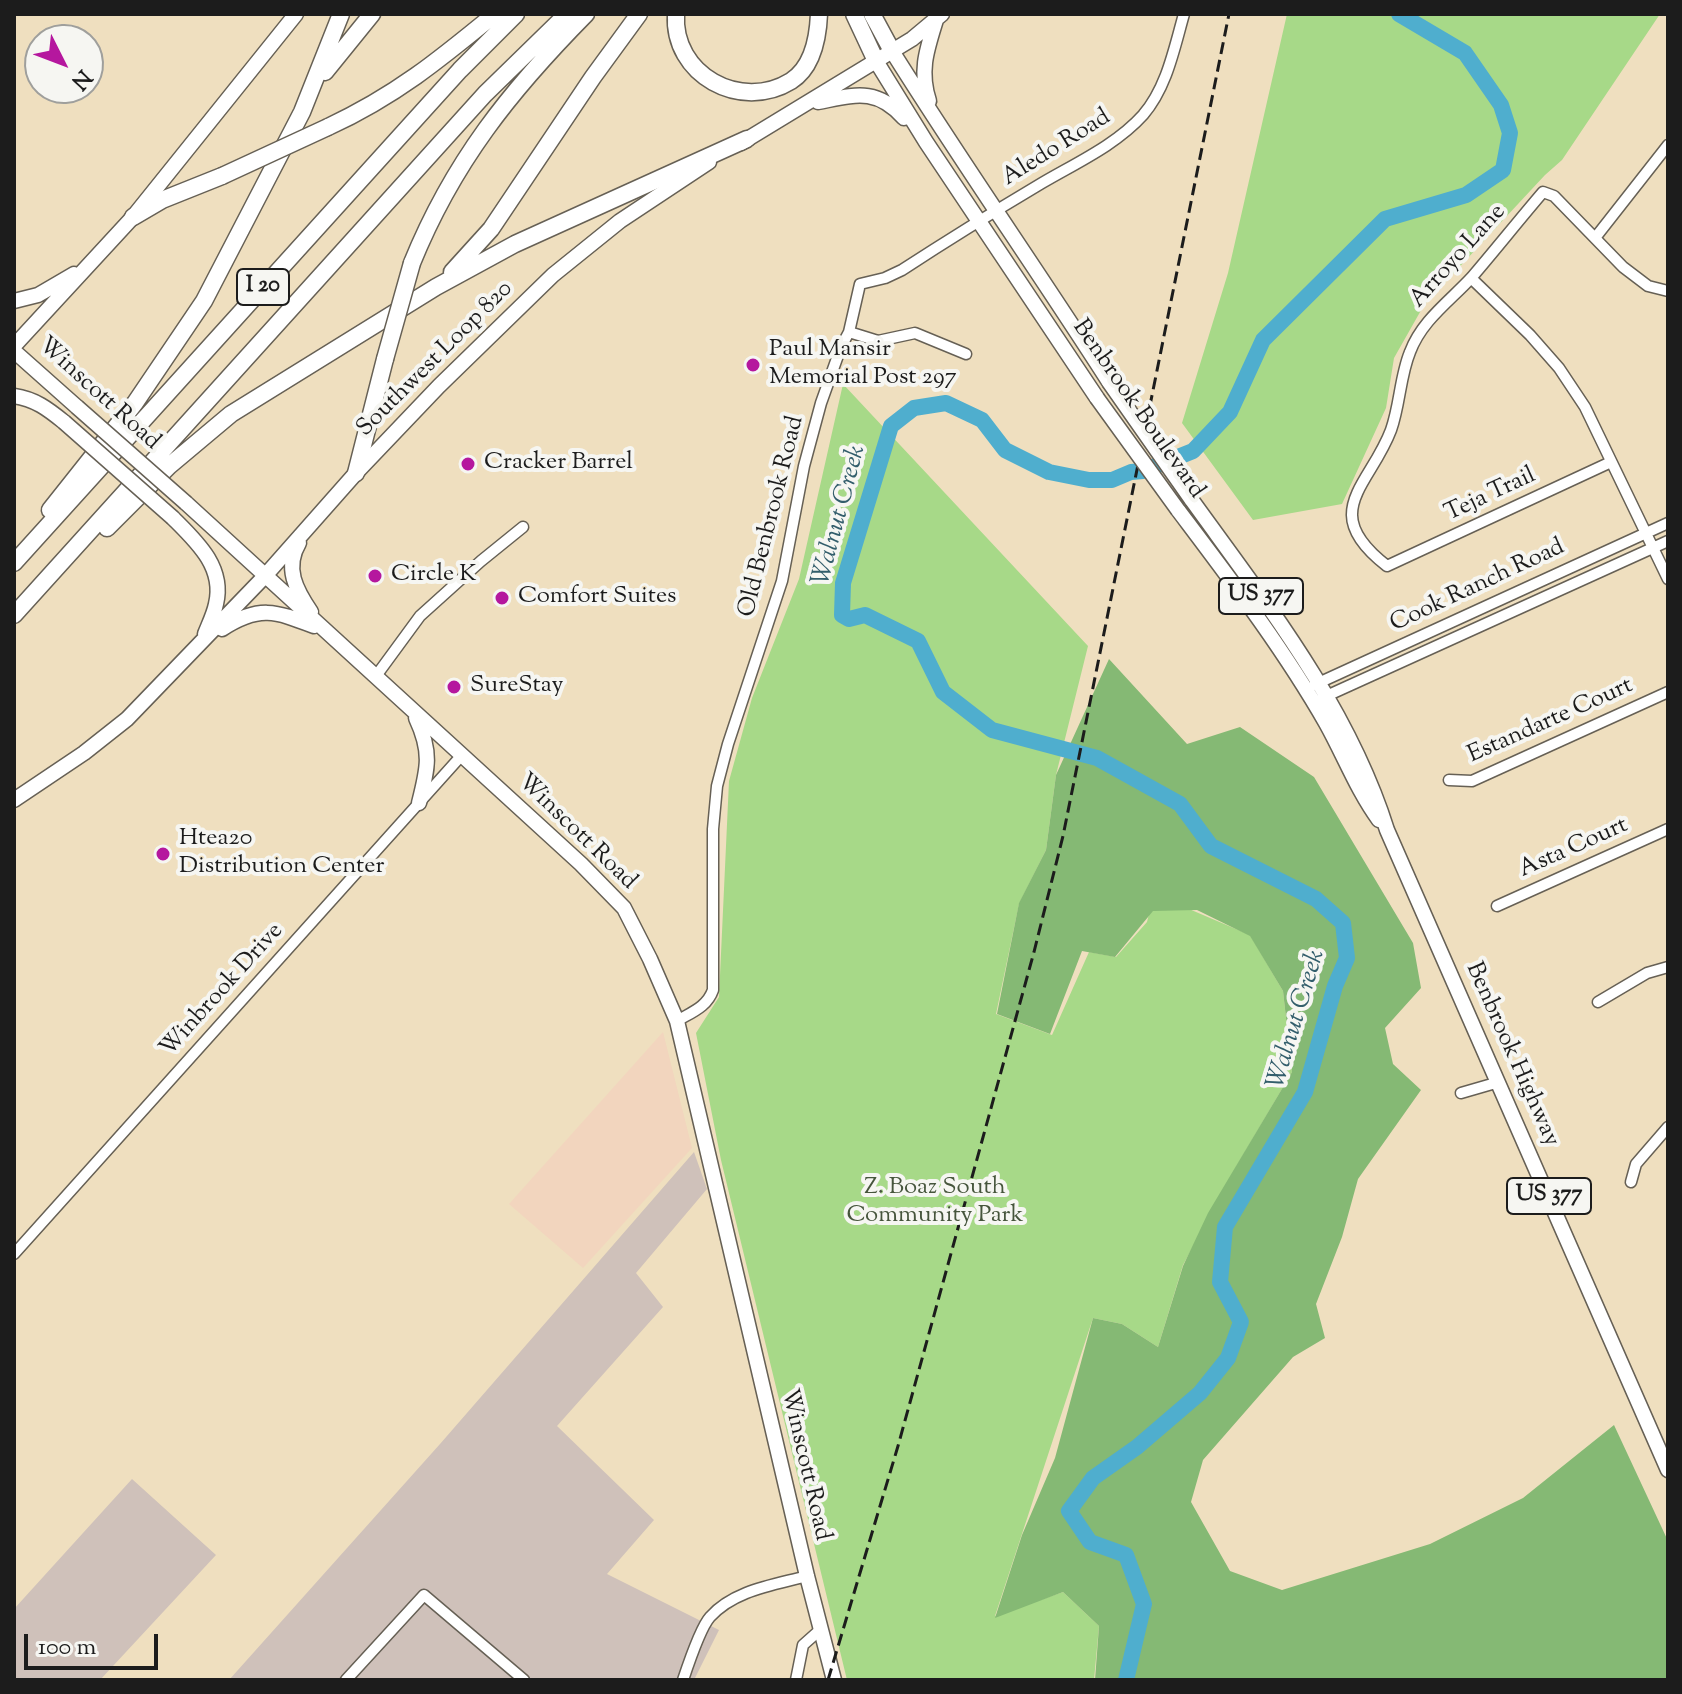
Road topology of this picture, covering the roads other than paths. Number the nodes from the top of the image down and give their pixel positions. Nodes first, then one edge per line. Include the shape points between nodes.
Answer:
1 (296, 14) edge
2 (341, 14) edge
3 (372, 14) edge
4 (495, 14) edge
5 (516, 14) edge
6 (567, 14) edge
7 (586, 14) edge
8 (639, 14) edge
9 (676, 14) edge
10 (819, 14) edge
11 (854, 14) edge
12 (872, 14) edge
13 (1184, 14) edge
14 (939, 16) edge
15 (892, 51) junction
16 (876, 61) junction
17 (311, 93) junction
18 (809, 103) junction
19 (935, 120) junction
20 (747, 139) junction
21 (926, 142) junction
22 (1668, 145) edge
23 (996, 210) junction
24 (133, 217) junction
25 (979, 221) junction
26 (1595, 238) junction
27 (88, 266) junction
28 (1471, 278) junction
29 (436, 287) junction
30 (1668, 291) edge
31 (14, 301) edge
32 (849, 332) junction
33 (14, 348) edge
34 (966, 354) dead end
35 (14, 396) edge
36 (1611, 462) junction
37 (356, 473) junction
38 (1668, 523) edge
39 (523, 527) dead end
40 (307, 530) junction
41 (1646, 532) junction
42 (37, 537) junction
43 (1668, 541) edge
44 (78, 544) junction
45 (1654, 548) junction
46 (14, 563) edge
47 (1387, 566) joint
48 (264, 577) junction
49 (1668, 579) edge
50 (14, 615) edge
51 (322, 629) junction
52 (202, 642) junction
53 (376, 676) junction
54 (1668, 692) edge
55 (1316, 693) junction
56 (413, 710) junction
57 (462, 755) junction
58 (1449, 780) dead end
59 (14, 800) edge
60 (419, 803) junction
61 (1668, 829) edge
62 (1497, 906) dead end
63 (1429, 923) joint
64 (1668, 967) edge
65 (1598, 1002) dead end
66 (677, 1021) junction
67 (1499, 1082) junction
68 (1461, 1093) dead end
69 (1668, 1127) edge
70 (1631, 1182) dead end
71 (14, 1254) edge
72 (1668, 1470) edge
73 (807, 1576) junction
74 (821, 1629) junction
75 (346, 1680) edge
76 (524, 1680) edge
77 (683, 1680) edge
78 (796, 1680) edge
79 (834, 1680) edge

1 - 24 main road
2 - 17 highway
3 - 17 highway
4 - 24 highway, bridge via 423,73 361,112
5 - 42 highway, I 20
6 - 44 highway, I 20 via 485,94
7 - 37 highway, bridge via 534,68 445,189 412,263
8 - 29 highway via 491,229
9 - 10 highway via 680,47 701,76 718,85 754,91 792,80 802,70 814,50
11 - 16 highway, Benbrook Boulevard / US 377
12 - 15 highway, Benbrook Boulevard / US 377
13 - 23 street, Aledo Road via 1163,82 1143,114 1105,146
14 - 15 main road, Southwest Loop 820
14 - 19 main road via 923,66
15 - 16 main road, Southwest Loop 820
15 - 19 main road, Benbrook Boulevard / US 377
16 - 18 main road, Southwest Loop 820
16 - 21 main road, Benbrook Boulevard / US 377
17 - 42 highway via 204,301 170,355 53,505
18 - 20 main road, Southwest Loop 820
18 - 21 main road via 858,95 881,98
19 - 23 main road, Benbrook Boulevard / US 377
20 - 29 highway via 529,237
20 - 37 main road, Southwest Loop 820 via 647,203 553,275
21 - 25 main road, Benbrook Boulevard / US 377
22 - 26 street
23 - 25 street, Aledo Road
23 - 55 main road, Benbrook Boulevard / US 377, bridge via 1109,382 1288,634
24 - 27 main road
25 - 32 street, Old Benbrook Road via 902,270 860,284
25 - 55 main road, Benbrook Boulevard / US 377, bridge via 1097,398
26 - 28 street, Arroyo Lane via 1554,196 1543,192
26 - 30 street via 1648,286
27 - 31 main road via 38,295
27 - 33 main road
28 - 36 street via 1559,368
28 - 47 street, Arroyo Lane via 1425,323 1409,352 1390,431 1353,498 1358,541
29 - 44 highway via 231,414 104,530
32 - 34 street via 878,341 915,333
32 - 66 street, Old Benbrook Road via 821,403 782,581 717,786 713,990 700,1008
33 - 48 main road, Winscott Road, bridge
35 - 52 main road, bridge via 43,405 64,422 206,552 217,602
36 - 41 street
36 - 47 street, Teja Trail
37 - 40 main road, Southwest Loop 820
38 - 41 street, Cook Ranch Road
39 - 53 street via 420,616
40 - 48 main road, Southwest Loop 820
40 - 51 main road via 295,550 293,579
41 - 45 street
41 - 55 street, Cook Ranch Road
42 - 46 highway, I 20
43 - 45 street, Cook Ranch Road
44 - 50 highway, I 20
45 - 49 street
45 - 55 street, Cook Ranch Road
48 - 51 main road, Winscott Road
48 - 52 main road, Southwest Loop 820
51 - 52 main road via 281,613 257,612
51 - 53 main road, Winscott Road
52 - 59 main road, Southwest Loop 820 via 127,719
53 - 56 main road, Winscott Road
54 - 58 street, Estandarte Court via 1472,781
55 - 63 main road, Benbrook Boulevard / US 377 via 1373,785
56 - 57 main road, Winscott Road
56 - 60 main road via 429,761
57 - 60 street, Winbrook Drive
57 - 66 main road, Winscott Road via 624,908
60 - 71 street, Winbrook Drive
61 - 62 street, Asta Court
63 - 67 main road, Benbrook Highway / US 377
64 - 65 street via 1647,973
66 - 73 main road, Winscott Road
67 - 68 street
67 - 72 main road, Benbrook Highway / US 377
69 - 70 street via 1636,1164
73 - 74 main road, Winscott Road
73 - 77 street via 751,1591 708,1618
74 - 78 street via 803,1645
74 - 79 main road, Winscott Road
75 - 76 street via 424,1595

